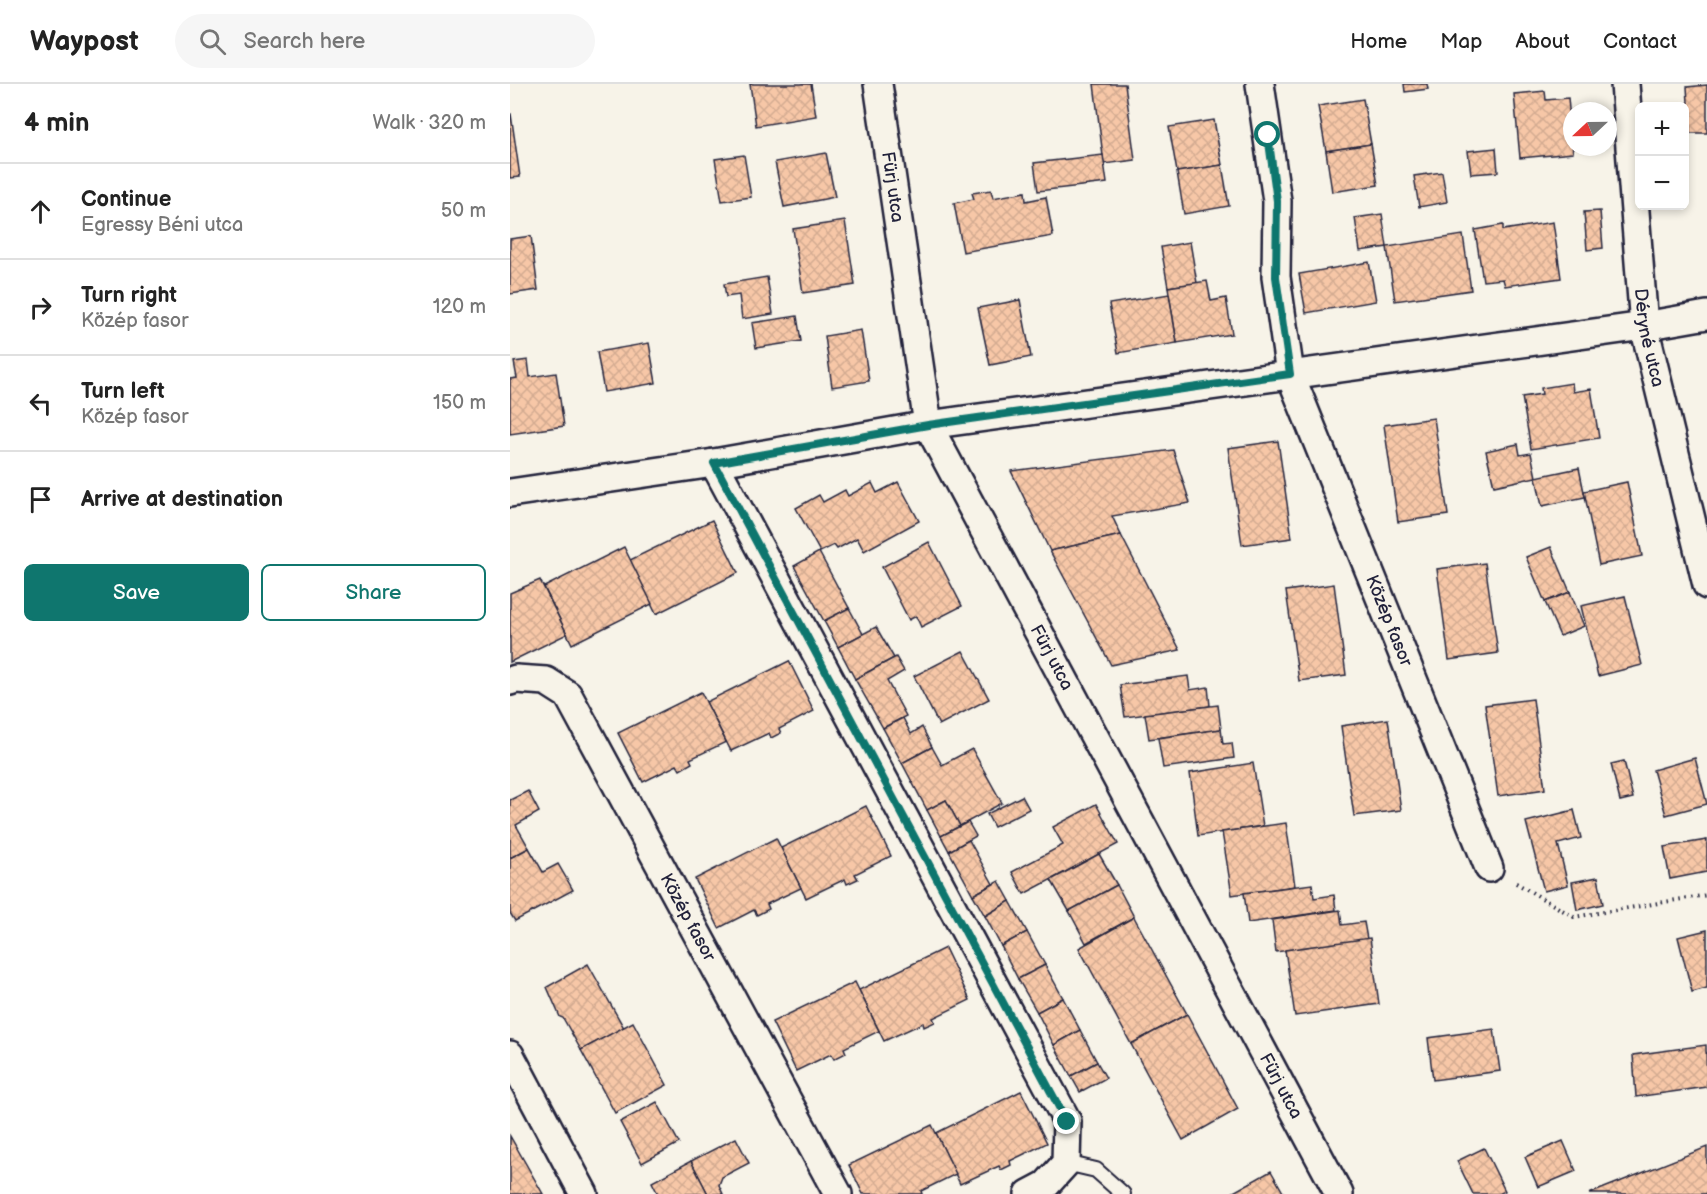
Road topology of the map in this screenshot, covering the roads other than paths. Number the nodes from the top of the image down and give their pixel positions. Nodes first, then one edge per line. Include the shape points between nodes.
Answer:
1 (878, 84) edge
2 (1260, 84) edge
3 (1625, 84) edge
4 (1707, 315) edge
5 (1644, 326) junction
6 (1290, 374) junction
7 (928, 425) junction
8 (714, 463) junction
9 (510, 493) edge
10 (1707, 585) edge
11 (510, 681) edge
12 (1489, 868) road end
13 (510, 1054) edge
14 (1066, 1163) junction
15 (584, 1194) edge
16 (838, 1194) edge
17 (1029, 1194) edge
18 (1123, 1194) edge
19 (1339, 1194) edge

1 - 7 street, Fürj utca
2 - 6 street, Közép fasor via 1277,201 1276,277
3 - 5 street, Déryné utca
4 - 5 street
5 - 6 street
5 - 10 street, Déryné utca
6 - 7 street
6 - 12 street, Közép fasor
7 - 8 street
7 - 19 street, Fürj utca
8 - 9 street
8 - 14 street via 1067,1122
11 - 16 street, Közép fasor via 546,681 568,694
13 - 15 street
14 - 17 street via 1046,1185
14 - 18 lane via 1096,1170

